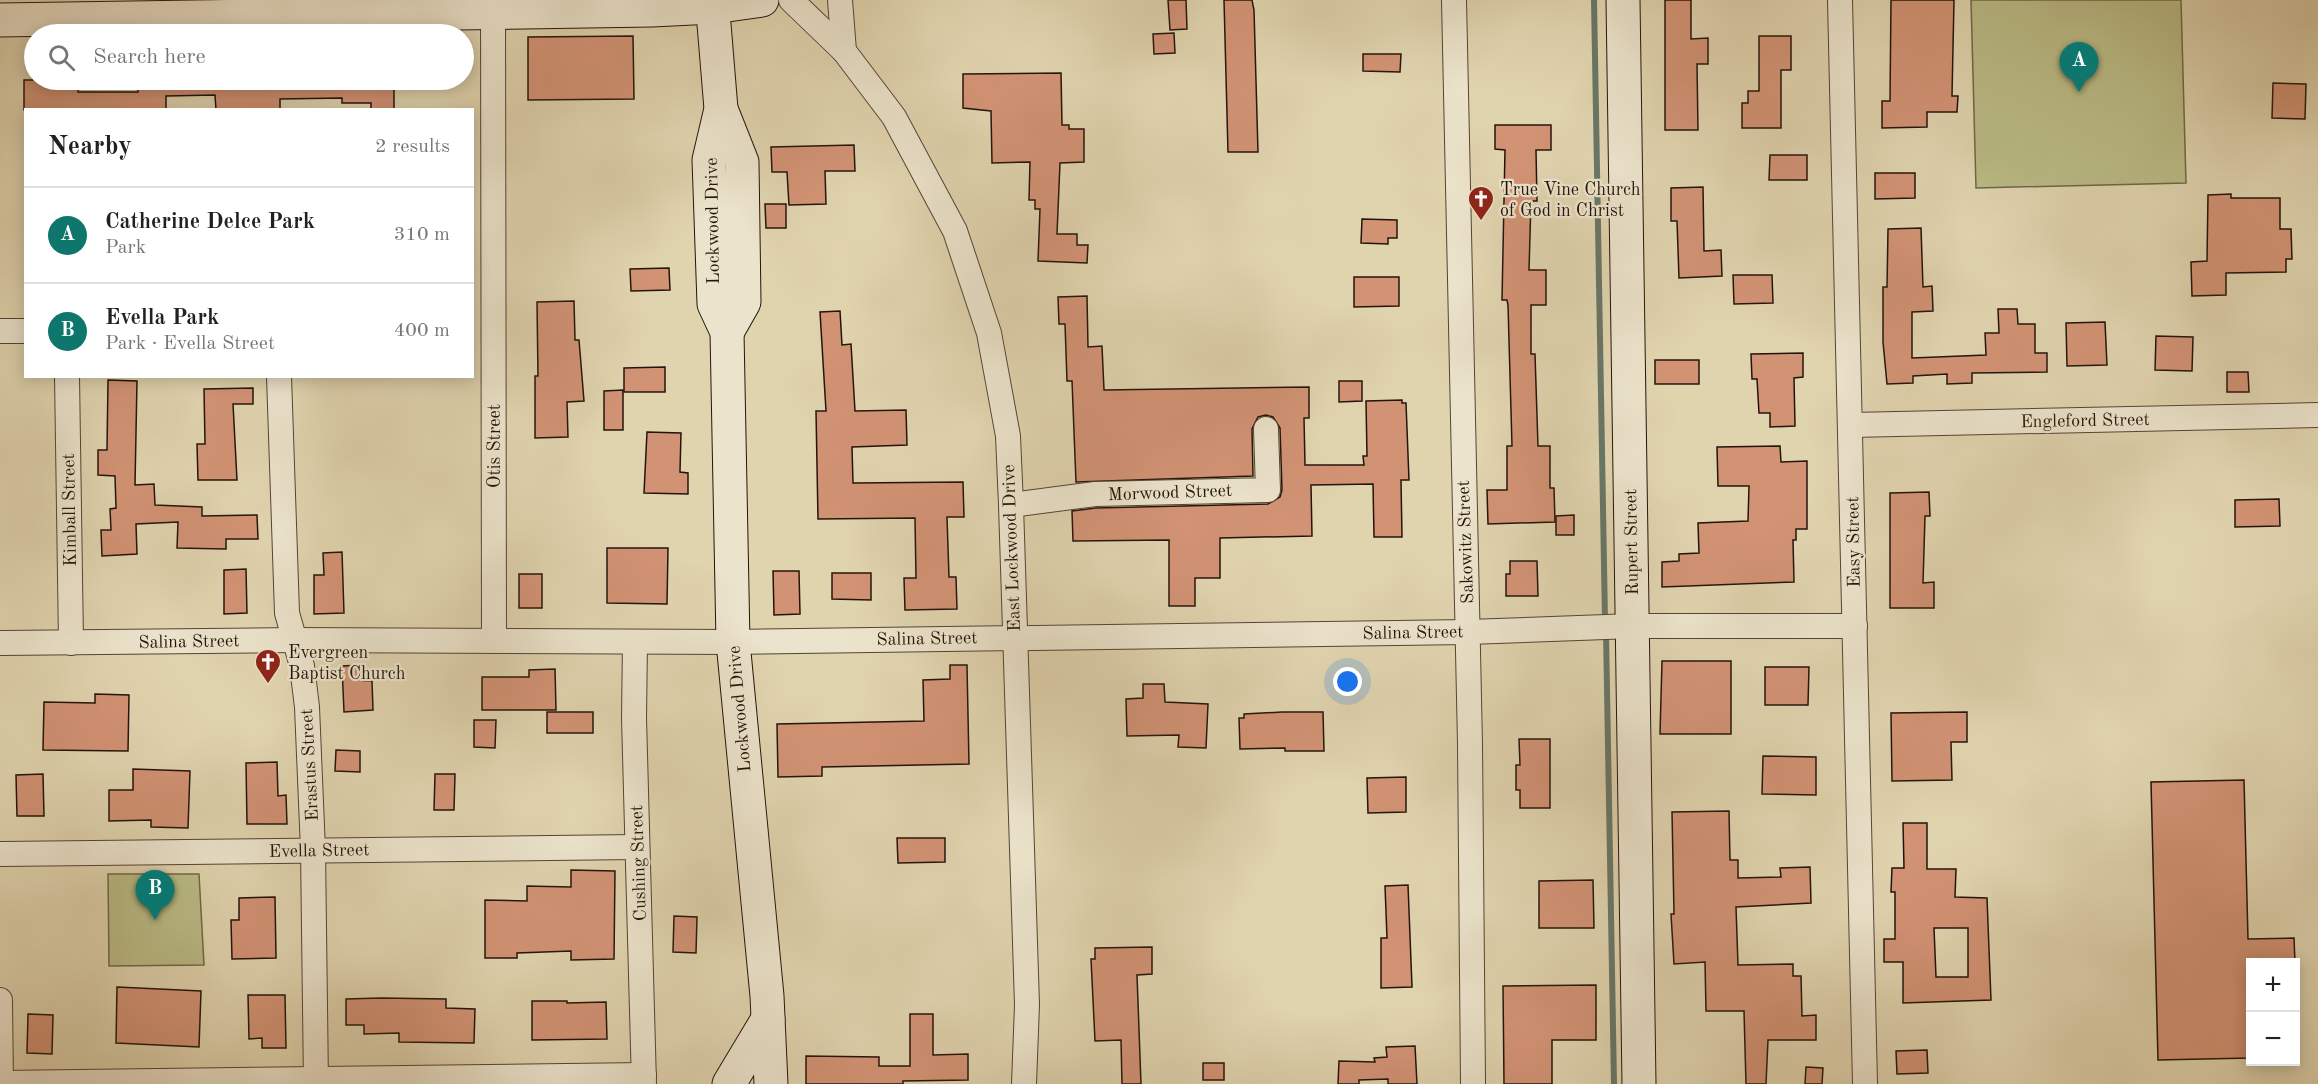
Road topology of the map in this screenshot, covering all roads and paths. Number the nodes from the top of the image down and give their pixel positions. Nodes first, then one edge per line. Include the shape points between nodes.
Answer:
1 (762, 0) edge
2 (791, 0) edge
3 (840, 0) edge
4 (1454, 0) edge
5 (1623, 0) edge
6 (1840, 0) edge
7 (713, 3) edge
8 (493, 7) edge
9 (0, 20) edge
10 (844, 51) junction
11 (0, 331) edge
12 (24, 331) edge
13 (67, 378) edge
14 (279, 378) edge
15 (2318, 414) edge
16 (1851, 425) junction
17 (1266, 429) dead end
18 (1011, 505) junction
19 (1626, 626) junction
20 (1855, 626) junction
21 (1468, 632) junction
22 (1014, 637) junction
23 (294, 640) junction
24 (494, 640) junction
25 (635, 642) junction
26 (733, 642) junction
27 (71, 643) junction
28 (0, 644) edge
29 (637, 847) junction
30 (313, 850) junction
31 (0, 854) edge
32 (0, 1000) edge
33 (768, 1019) junction
34 (644, 1080) edge
35 (316, 1081) edge
36 (1, 1083) edge
37 (729, 1084) edge
38 (771, 1084) edge
39 (1024, 1084) edge
40 (1473, 1084) edge
41 (1639, 1084) edge
42 (1866, 1084) edge

1 - 7 main road
2 - 10 street, East Lockwood Drive
3 - 10 street
4 - 21 street, Sakowitz Street
5 - 19 main road, Rupert Street
6 - 16 street, Easy Street
7 - 8 main road
7 - 26 main road, Lockwood Drive via 721,109 709,160 714,304 727,332
8 - 9 main road
8 - 24 street, Otis Street
10 - 18 street, East Lockwood Drive via 894,117 955,231 989,333 1008,436
11 - 12 street
13 - 27 street, Kimball Street
14 - 23 street, Erastus Street via 286,613
15 - 16 street, Engleford Street
16 - 20 street, Easy Street
17 - 18 street, Morwood Street via 1268,490 1095,494
18 - 22 street, East Lockwood Drive
19 - 20 street, Salina Street
19 - 21 street, Salina Street
19 - 41 main road, Rupert Street
20 - 42 street, Easy Street
21 - 22 street, Salina Street
21 - 40 street, Sakowitz Street
22 - 26 street, Salina Street
22 - 39 street, East Lockwood Drive via 1027,1005
23 - 24 street, Salina Street
23 - 27 street, Salina Street
23 - 30 street, Erastus Street via 308,707
24 - 25 street, Salina Street
25 - 26 street, Salina Street
25 - 29 street, Cushing Street
26 - 33 main road, Lockwood Drive
27 - 28 street, Salina Street
29 - 30 street, Evella Street
29 - 34 street, Cushing Street
30 - 31 street, Evella Street
30 - 35 street, Erastus Street
32 - 36 street
33 - 37 main road
33 - 38 main road, Lockwood Drive
34 - 35 street
35 - 36 street

